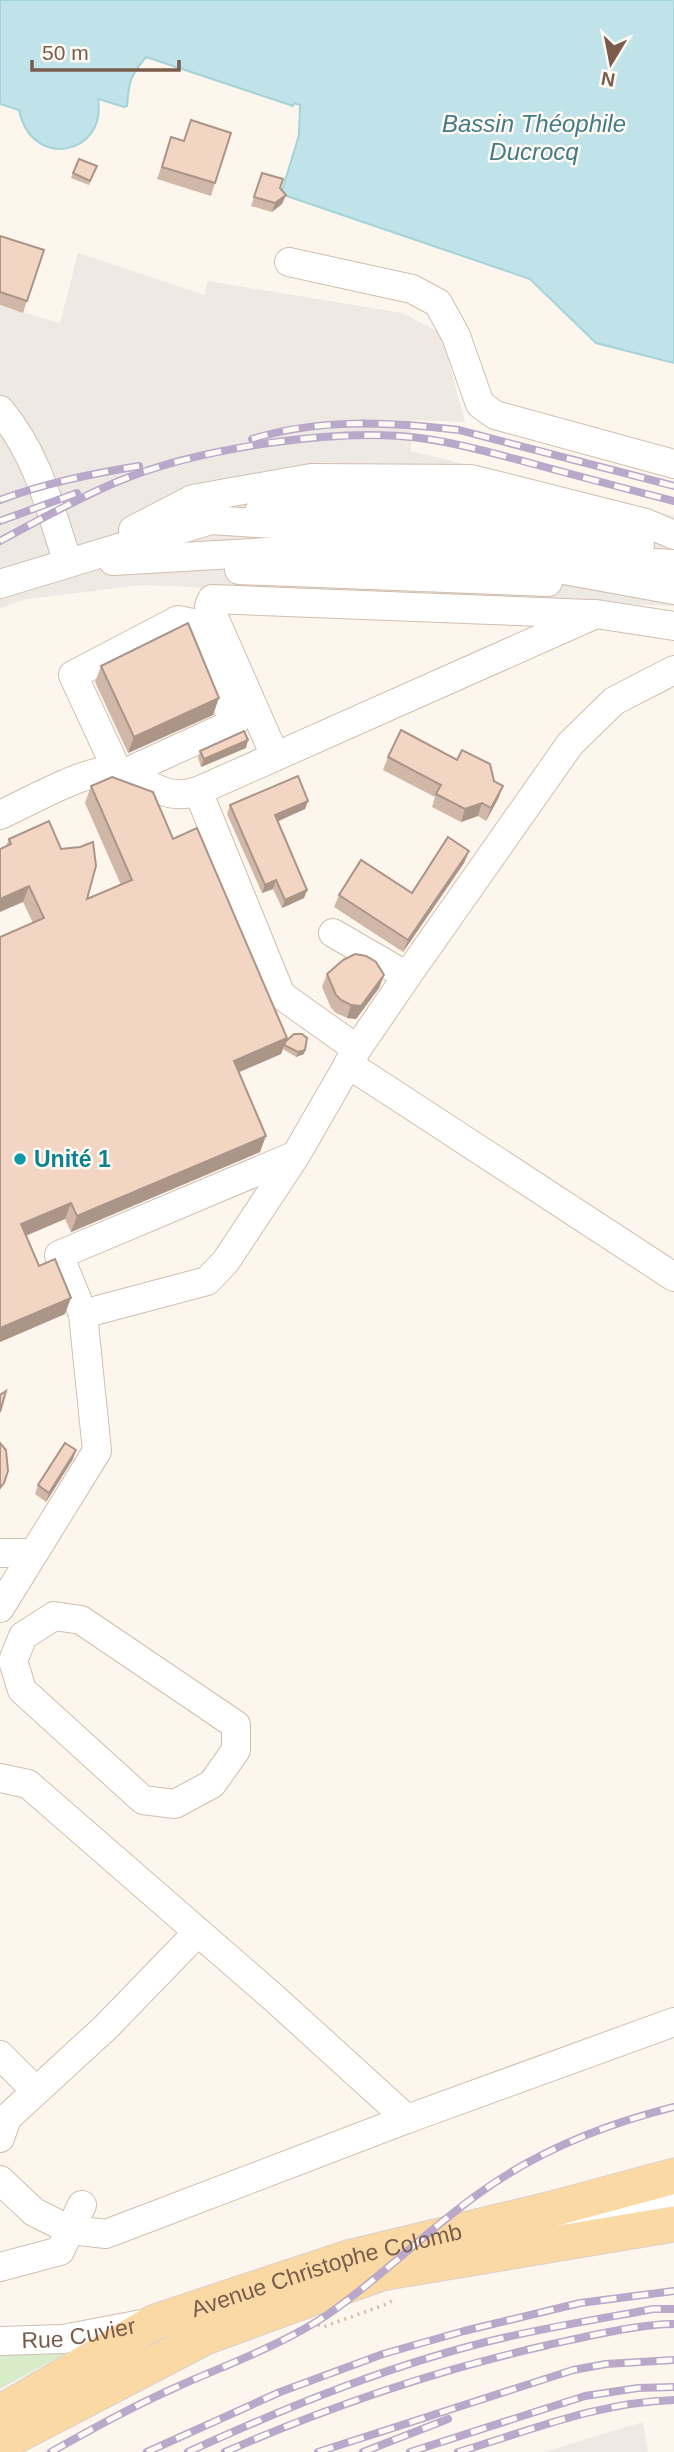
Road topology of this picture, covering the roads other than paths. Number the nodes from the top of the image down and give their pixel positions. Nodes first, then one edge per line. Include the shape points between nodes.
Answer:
1 (289, 262) dead end
2 (4, 421) edge
3 (674, 464) edge
4 (211, 520) junction
5 (674, 535) edge
6 (674, 551) edge
7 (68, 563) junction
8 (674, 564) edge
9 (0, 584) edge
10 (665, 588) edge
11 (596, 614) junction
12 (674, 626) edge
13 (674, 670) edge
14 (275, 756) junction
15 (122, 771) junction
16 (198, 791) junction
17 (0, 816) edge
18 (333, 933) dead end
19 (407, 976) junction
20 (353, 1056) junction
21 (296, 1155) junction
22 (674, 1277) edge
23 (83, 1314) junction
24 (0, 1553) edge
25 (34, 1553) junction
26 (0, 1608) edge
27 (12, 1629) edge
28 (0, 1778) edge
29 (198, 1932) junction
30 (674, 2022) edge
31 (0, 2055) edge
32 (36, 2091) junction
33 (407, 2119) junction
34 (0, 2138) edge
35 (674, 2176) edge
36 (0, 2180) edge
37 (674, 2203) edge
38 (82, 2205) dead end
39 (674, 2214) edge
40 (674, 2224) edge
41 (70, 2230) junction
42 (457, 2260) junction
43 (1, 2265) edge
44 (394, 2285) junction
45 (155, 2322) junction
46 (0, 2341) edge
47 (0, 2413) edge
48 (0, 2444) edge

1 - 3 street via 412,289 438,303 456,336 480,404 495,415
2 - 7 street via 37,468
4 - 6 street via 317,503 468,505
4 - 7 street
4 - 8 street via 467,529 637,562
5 - 7 street via 646,523 471,479 311,478 192,499
7 - 9 street
7 - 10 street
11 - 12 street
11 - 14 street
11 - 14 street via 212,599 209,606
13 - 19 street via 614,701 570,744
14 - 16 street
15 - 15 street via 234,723 193,623 178,620 73,675
15 - 16 street via 155,789 183,796
15 - 17 street via 95,772
16 - 20 street via 281,995
18 - 19 street
19 - 20 street
20 - 21 street
20 - 22 street
21 - 23 street via 226,1261 207,1281
21 - 23 street via 59,1255
23 - 25 street via 97,1451
24 - 25 street
25 - 26 street
27 - 27 street via 13,1661 22,1690 143,1800 175,1804 212,1784 236,1750 236,1725 81,1620 54,1616
28 - 29 street via 28,1784
29 - 32 street
29 - 33 street
30 - 33 street
31 - 32 street
32 - 34 street via 7,2118
33 - 41 street via 106,2234
35 - 45 main road, Avenue Christophe Colomb via 348,2258
36 - 41 street via 34,2212
37 - 44 street via 427,2256
38 - 41 street
39 - 42 main road via 505,2246
40 - 42 main road
41 - 43 street via 60,2251
42 - 44 main road
44 - 48 main road via 381,2273 205,2337
45 - 46 street, Rue Cuvier via 63,2339
45 - 47 main road, Avenue Christophe Colomb

